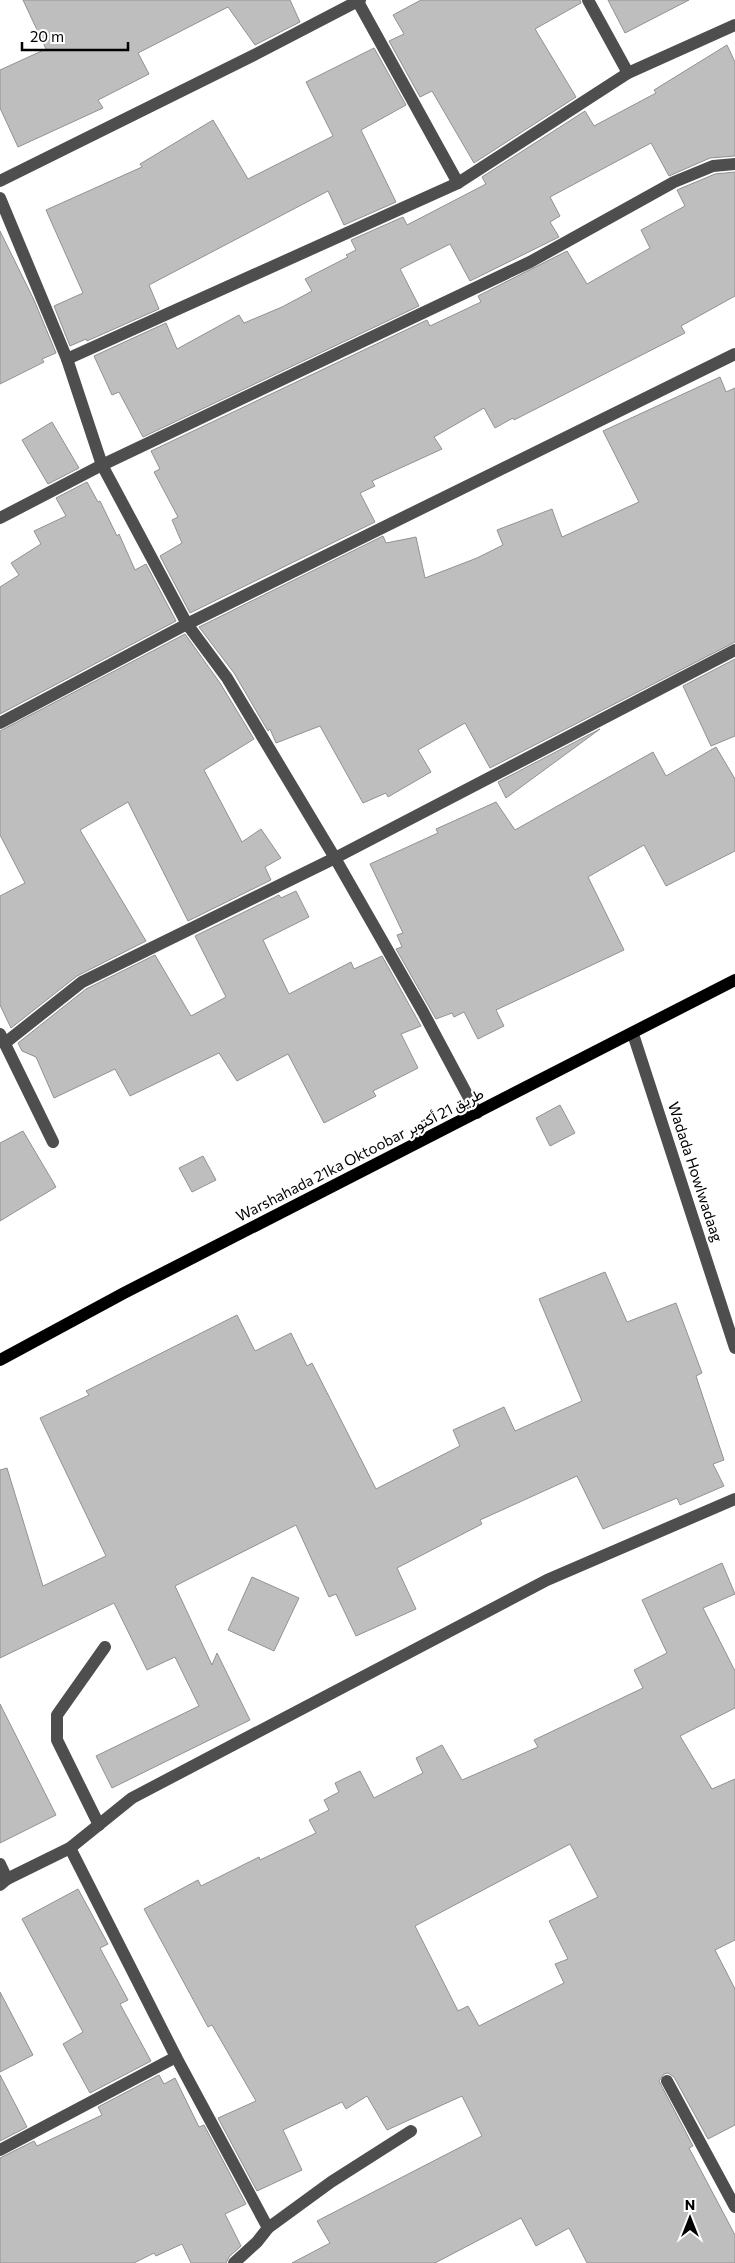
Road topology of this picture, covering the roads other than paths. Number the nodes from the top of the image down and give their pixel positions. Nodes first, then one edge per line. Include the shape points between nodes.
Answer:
1 (358, 0) edge
2 (588, 0) edge
3 (735, 25) edge
4 (628, 73) junction
5 (735, 164) edge
6 (0, 181) edge
7 (458, 183) junction
8 (0, 198) edge
9 (735, 354) edge
10 (67, 359) junction
11 (102, 465) junction
12 (0, 518) edge
13 (188, 624) junction
14 (735, 650) edge
15 (0, 723) edge
16 (335, 858) junction
17 (735, 980) edge
18 (632, 1034) junction
19 (2, 1038) edge
20 (477, 1113) junction
21 (53, 1142) dead end
22 (735, 1348) edge
23 (0, 1360) edge
24 (735, 1499) edge
25 (105, 1647) dead end
26 (99, 1825) junction
27 (70, 1848) junction
28 (0, 1864) edge
29 (4, 1882) edge
30 (176, 2057) junction
31 (667, 2081) dead end
32 (412, 2131) dead end
33 (0, 2150) edge
34 (735, 2207) edge
35 (268, 2228) junction
36 (234, 2263) edge

1 - 6 street
1 - 7 street
2 - 4 street
3 - 4 street
4 - 7 street
5 - 11 street via 713,166 674,182 530,262
7 - 10 street
8 - 10 street
9 - 13 street
10 - 11 street
11 - 12 street
11 - 13 street
13 - 15 street
13 - 16 street via 227,678
14 - 16 street
16 - 19 street via 82,982
16 - 20 street
17 - 18 main road, Warshahada 21ka Oktoobar طريق 21 أكتوبر
18 - 20 main road, Warshahada 21ka Oktoobar طريق 21 أكتوبر
18 - 22 street, Wadada Howlwadaag
19 - 21 street
20 - 23 main road, Warshahada 21ka Oktoobar طريق 21 أكتوبر
24 - 26 street via 547,1580 132,1798
25 - 26 street via 57,1715 57,1740
26 - 27 street
27 - 29 street
27 - 30 street
28 - 29 street
30 - 33 street
30 - 35 street
31 - 34 street
32 - 35 street via 331,2182
35 - 36 street

